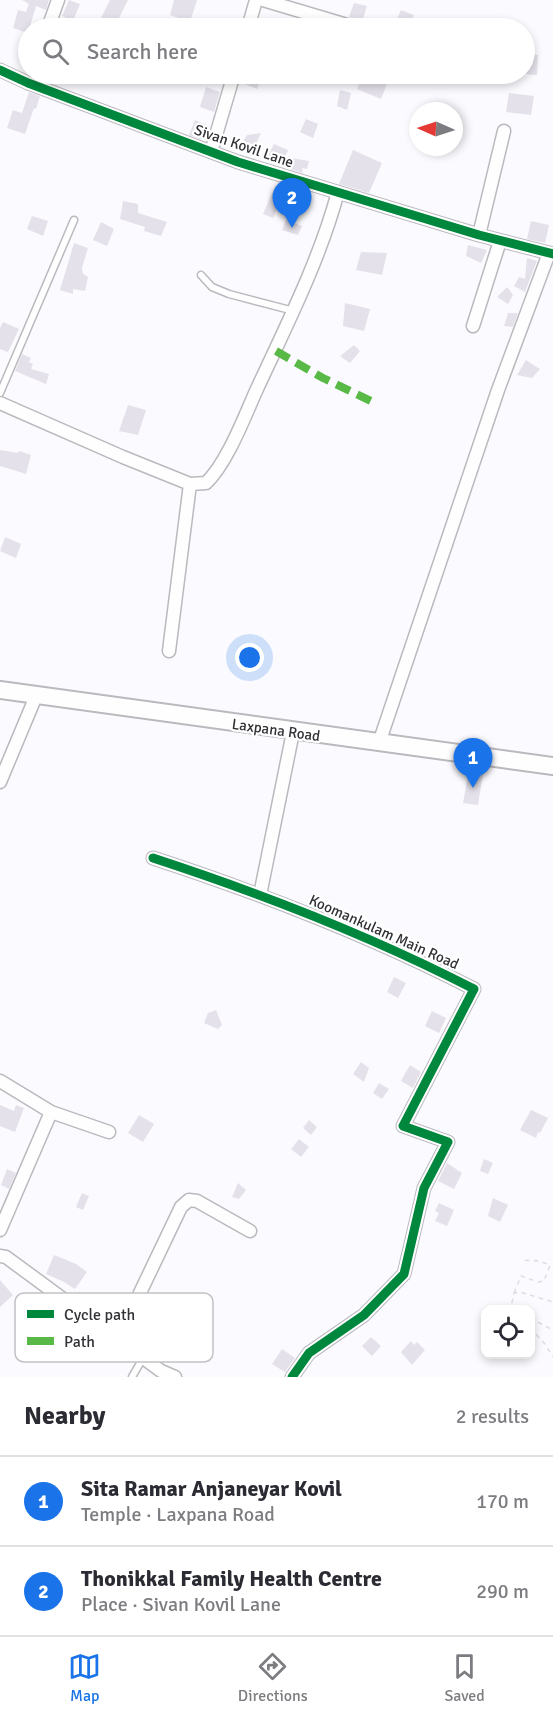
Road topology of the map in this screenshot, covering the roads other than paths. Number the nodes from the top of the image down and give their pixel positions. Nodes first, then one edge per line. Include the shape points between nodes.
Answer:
1 (58, 0) edge
2 (256, 0) edge
3 (263, 0) edge
4 (52, 18) edge
5 (251, 18) edge
6 (323, 18) edge
7 (0, 70) edge
8 (18, 75) edge
9 (45, 84) edge
10 (231, 84) edge
11 (504, 131) dead end
12 (211, 152) junction
13 (338, 192) junction
14 (74, 220) dead end
15 (479, 235) junction
16 (500, 241) junction
17 (551, 254) edge
18 (201, 275) dead end
19 (295, 311) junction
20 (473, 326) dead end
21 (0, 393) edge
22 (0, 403) edge
23 (190, 484) junction
24 (169, 651) dead end
25 (0, 690) edge
26 (36, 696) junction
27 (292, 732) junction
28 (379, 743) junction
29 (553, 766) edge
30 (0, 782) edge
31 (153, 858) dead end
32 (260, 895) junction
33 (0, 1082) edge
34 (51, 1112) junction
35 (109, 1132) dead end
36 (0, 1230) edge
37 (250, 1231) dead end
38 (0, 1256) edge
39 (55, 1293) edge
40 (140, 1293) edge
41 (141, 1362) edge
42 (149, 1362) edge
43 (132, 1377) edge
44 (175, 1377) edge
45 (292, 1377) edge

1 - 4 street
2 - 5 street
3 - 6 street
7 - 8 street, Sivan Kovil Lane
9 - 12 street, Sivan Kovil Lane
10 - 12 street
11 - 15 street
12 - 13 street, Sivan Kovil Lane
13 - 15 street, Sivan Kovil Lane
13 - 19 street
14 - 21 lane
15 - 16 street, Sivan Kovil Lane
16 - 17 street, Sivan Kovil Lane
16 - 20 street
17 - 28 street via 498,390
18 - 19 lane via 212,287 229,294
19 - 23 street via 213,477 206,483
22 - 23 street
23 - 24 street
25 - 26 street, Laxpana Road
26 - 27 street, Laxpana Road
26 - 30 street
27 - 28 street, Laxpana Road
27 - 32 street
28 - 29 street, Laxpana Road
31 - 32 street, Koomankulam Main Road
32 - 45 street, Koomankulam Main Road via 406,954 474,988 403,1126 448,1142 424,1188 404,1274 364,1315 309,1353
33 - 34 street
34 - 35 street
34 - 36 street
37 - 40 street via 189,1200 181,1207
38 - 39 street
41 - 43 lane
42 - 44 street

